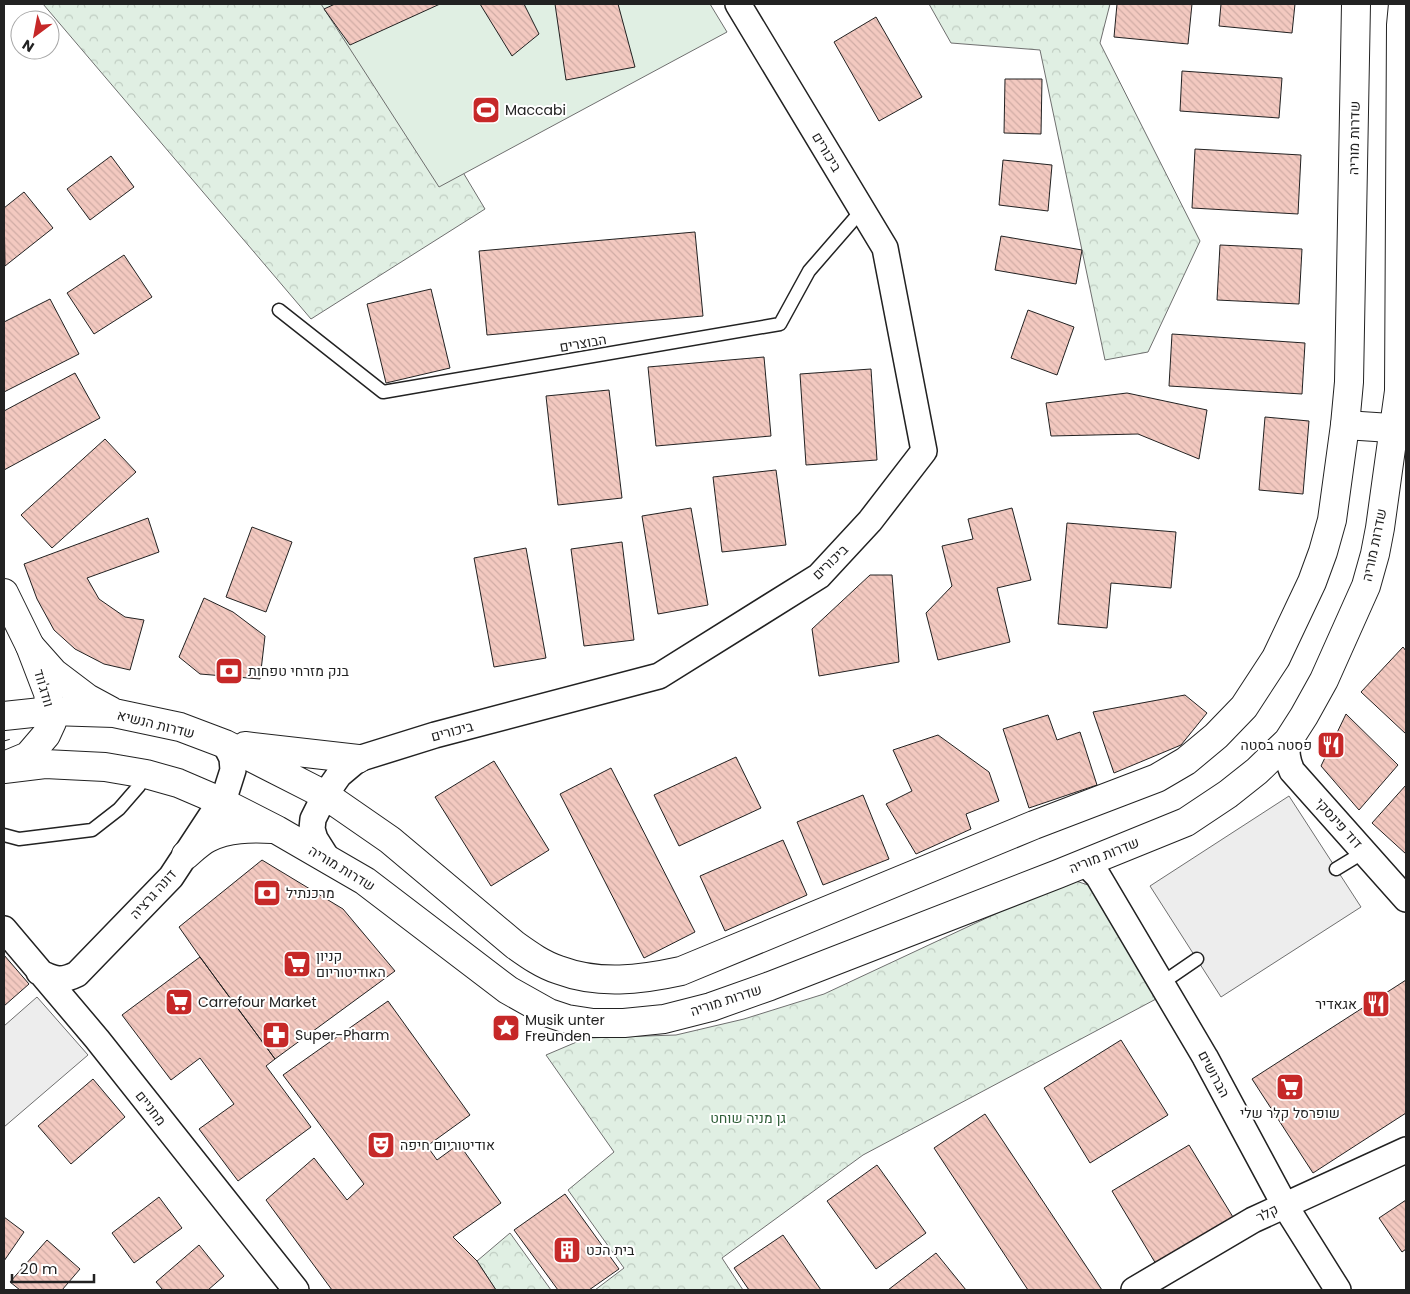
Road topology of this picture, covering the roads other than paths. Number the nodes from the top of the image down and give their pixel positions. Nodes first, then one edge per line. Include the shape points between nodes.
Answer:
1 (738, 4) edge
2 (1356, 4) edge
3 (1403, 4) edge
4 (862, 210) junction
5 (279, 310) dead end
6 (1345, 425) junction
7 (1401, 429) edge
8 (1406, 484) edge
9 (1380, 528) junction
10 (4, 593) edge
11 (30, 646) junction
12 (50, 711) junction
13 (114, 713) junction
14 (4, 716) edge
15 (1288, 741) junction
16 (225, 744) junction
17 (358, 759) junction
18 (4, 767) edge
19 (146, 774) junction
20 (325, 795) junction
21 (220, 801) junction
22 (277, 830) junction
23 (4, 835) edge
24 (1364, 852) junction
25 (186, 855) junction
26 (327, 858) junction
27 (1082, 864) junction
28 (1336, 869) dead end
29 (1406, 899) edge
30 (4, 929) edge
31 (1197, 959) dead end
32 (86, 964) junction
33 (39, 972) junction
34 (1162, 983) junction
35 (97, 1039) junction
36 (1406, 1150) edge
37 (1284, 1204) junction
38 (296, 1290) edge
39 (1134, 1290) edge
40 (1338, 1290) edge

1 - 4 street, ביכורים
2 - 6 main road, שדרות מוריה via 1349,382
3 - 7 main road, שדרות מוריה
4 - 5 lane, הבוצרים via 809,271 780,324 402,389 383,392
4 - 17 street, ביכורים via 885,248 924,451 870,521 818,576 659,676 435,735
6 - 7 main road
6 - 20 main road, שדרות מוריה via 1332,520 1312,582 1276,658 1244,707 1186,761 1157,778 1034,825 680,972 617,980 585,977 538,961 515,946 390,840
7 - 9 main road, שדרות מוריה
8 - 9 main road via 1391,503
9 - 15 main road, שדרות מוריה via 1366,586 1351,622 1324,680
10 - 11 main road, וודג'ווד
11 - 12 main road, וודג'ווד via 48,693
11 - 13 main road via 54,673
12 - 13 main road, שדרות הנשיא
12 - 14 main road, שדרות הנשיא
12 - 18 main road, וודג'ווד via 52,722 38,746 28,756
13 - 16 main road, שדרות הנשיא via 180,727
15 - 24 street, דוד פינסקי via 1286,752 1292,771
15 - 27 main road, שדרות מוריה via 1250,777 1186,822
16 - 17 main road
16 - 20 main road, שדרות הנשיא
16 - 21 street, דונה גרציה via 232,758 233,770
17 - 20 street, ביכורים via 339,775
18 - 19 main road via 68,764
19 - 21 main road via 178,783
19 - 23 lane via 119,809 92,830 19,839
20 - 26 street, ביכורים via 312,828 319,848
21 - 22 main road, שדרות מוריה
21 - 25 street, דונה גרציה
22 - 25 main road via 244,829 220,833
22 - 26 main road, שדרות מוריה
24 - 28 lane
24 - 29 street, דוד פינסקי
25 - 32 street, דונה גרציה via 171,877
26 - 27 main road, שדרות מוריה via 390,898 508,990 549,1013 593,1023 664,1019 711,1007
27 - 34 street, הברושים via 1098,876
30 - 33 street, מחניים
31 - 34 lane
32 - 33 street, דונה גרציה via 67,979 54,979
32 - 35 street via 81,1002 85,1018
33 - 35 street, מחניים
34 - 37 street, הברושים
35 - 38 street, מחניים
36 - 37 street, קלר
37 - 39 street, קלר
37 - 40 street, הברושים

